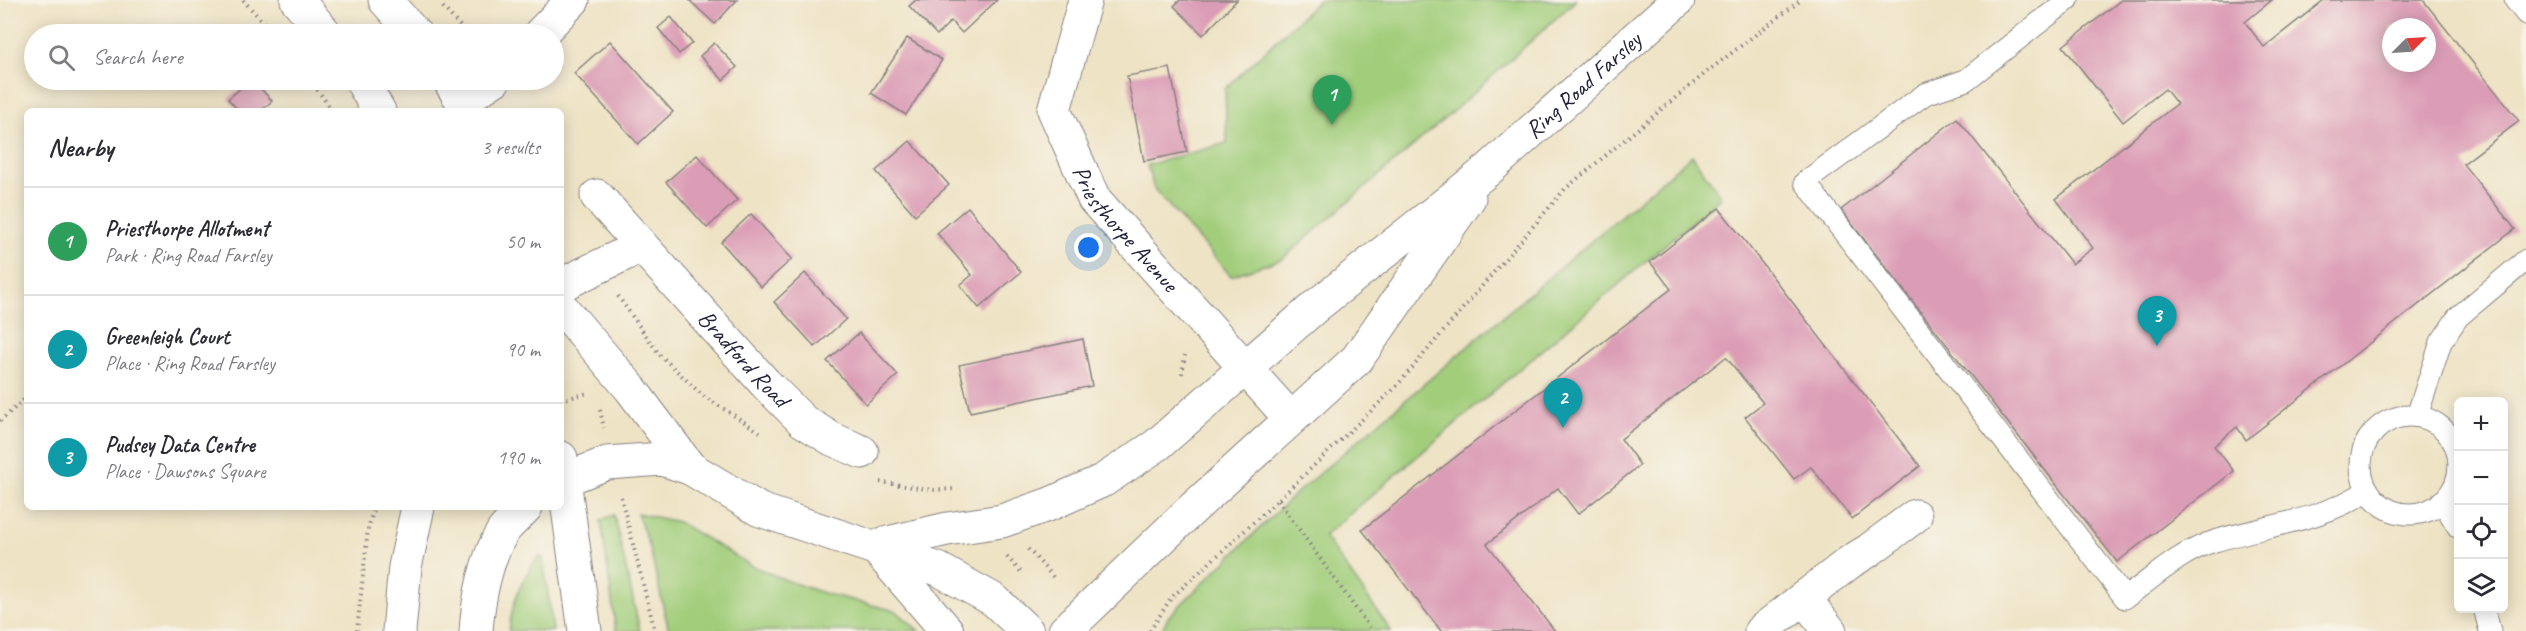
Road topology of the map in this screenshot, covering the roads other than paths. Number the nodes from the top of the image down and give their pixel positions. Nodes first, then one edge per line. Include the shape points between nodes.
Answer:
1 (297, 0) edge
2 (385, 0) edge
3 (573, 0) edge
4 (1084, 0) edge
5 (1678, 0) edge
6 (2068, 0) edge
7 (2515, 0) edge
8 (2526, 14) edge
9 (317, 24) edge
10 (406, 24) edge
11 (550, 24) edge
12 (367, 90) edge
13 (474, 90) edge
14 (460, 97) edge
15 (377, 108) edge
16 (1488, 170) junction
17 (597, 196) dead end
18 (642, 246) junction
19 (2526, 260) edge
20 (564, 284) edge
21 (564, 311) edge
22 (1246, 367) junction
23 (2417, 416) junction
24 (1291, 419) junction
25 (2456, 451) edge
26 (862, 452) dead end
27 (690, 468) junction
28 (564, 472) edge
29 (2454, 484) edge
30 (564, 486) edge
31 (2368, 490) junction
32 (2442, 501) junction
33 (417, 510) edge
34 (523, 510) edge
35 (1915, 516) dead end
36 (2454, 520) edge
37 (875, 546) junction
38 (1804, 598) junction
39 (2485, 613) edge
40 (399, 631) edge
41 (476, 631) edge
42 (585, 631) edge
43 (946, 631) edge
44 (1027, 631) edge
45 (1065, 631) edge
46 (1761, 631) edge
47 (1830, 631) edge
48 (2490, 631) edge

1 - 9 main road
2 - 10 main road
3 - 11 main road
4 - 22 main road, Priesthorpe Avenue via 1054,110 1094,199
5 - 16 main road, Ring Road Farsley
6 - 31 lane via 1966,80 1925,94 1805,183 2125,598 2192,550 2330,510
7 - 8 lane
12 - 15 main road
13 - 14 main road
16 - 22 main road via 1316,306
16 - 24 main road via 1357,359
17 - 18 main road, Bradford Road
18 - 20 main road
18 - 26 main road, Bradford Road via 803,420
19 - 23 lane via 2458,317 2441,342
21 - 27 main road via 631,389
22 - 24 main road, Priesthorpe Avenue
22 - 37 main road via 1157,445 1104,480 1002,521
23 - 25 lane via 2437,424 2451,438
23 - 31 lane via 2397,418 2378,427 2366,443 2360,463
24 - 45 main road
27 - 28 main road via 662,459 612,462
27 - 37 main road via 760,510
29 - 32 lane
30 - 42 main road
31 - 32 lane via 2392,511 2412,515 2432,509
32 - 36 lane
33 - 40 main road via 405,567
34 - 41 main road via 503,532 486,573
35 - 38 main road
37 - 43 main road
37 - 44 main road via 938,569 994,600
38 - 46 main road
38 - 47 main road
39 - 48 lane

